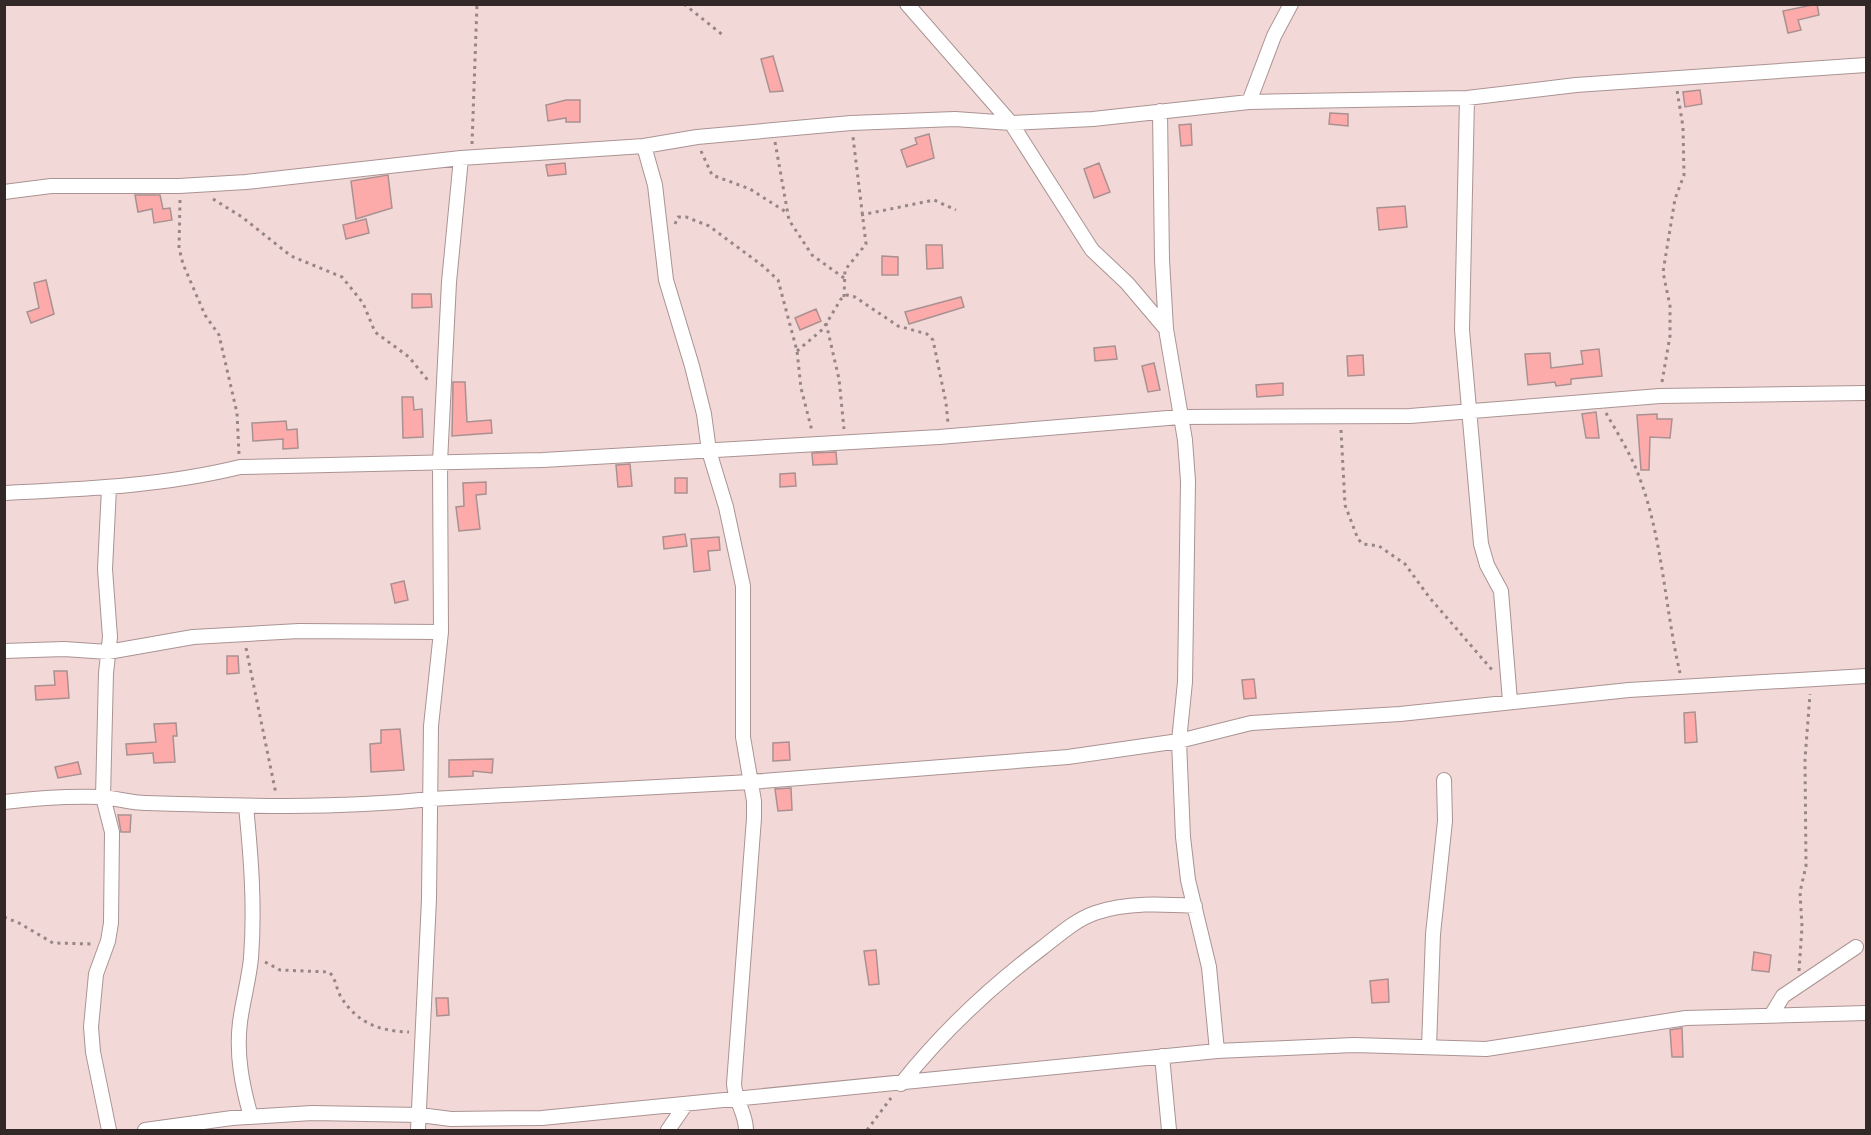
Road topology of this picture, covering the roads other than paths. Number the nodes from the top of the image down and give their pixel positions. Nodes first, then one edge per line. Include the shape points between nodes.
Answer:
1 (907, 4) edge
2 (1291, 4) edge
3 (1866, 65) edge
4 (1467, 98) junction
5 (1249, 102) junction
6 (1160, 111) junction
7 (1011, 123) junction
8 (644, 146) junction
9 (466, 158) junction
10 (4, 192) edge
11 (1166, 329) junction
12 (1866, 393) edge
13 (1470, 410) junction
14 (1180, 417) junction
15 (709, 451) junction
16 (440, 462) junction
17 (110, 488) junction
18 (4, 493) edge
19 (441, 632) junction
20 (4, 651) edge
21 (108, 652) junction
22 (1866, 676) edge
23 (1510, 701) junction
24 (1179, 741) junction
25 (1444, 780) dead end
26 (750, 782) junction
27 (103, 797) junction
28 (430, 799) junction
29 (4, 802) edge
30 (246, 806) junction
31 (1195, 906) junction
32 (1856, 947) dead end
33 (1866, 1013) edge
34 (1773, 1014) junction
35 (1429, 1047) junction
36 (1216, 1051) junction
37 (1162, 1056) junction
38 (901, 1083) junction
39 (738, 1100) junction
40 (686, 1104) junction
41 (420, 1115) junction
42 (251, 1117) junction
43 (514, 1117) junction
44 (109, 1131) edge
45 (145, 1131) edge
46 (418, 1131) edge
47 (502, 1131) edge
48 (668, 1131) edge
49 (746, 1131) edge
50 (1169, 1131) edge

1 - 7 street
2 - 5 street via 1274,36
3 - 4 street via 1576,85
4 - 5 street
4 - 13 street via 1462,330
5 - 6 street
6 - 7 street
6 - 11 street
7 - 8 street via 956,119 851,123 697,137
7 - 11 street via 1084,239
8 - 9 street
8 - 15 street via 656,184 666,280 692,366
9 - 10 street via 246,182 51,186
9 - 16 street via 449,282
11 - 14 street
12 - 13 street via 1660,396
13 - 14 street via 1410,416
13 - 23 street via 1480,544 1501,591
14 - 15 street
14 - 24 street via 1188,482 1185,682
15 - 16 street
15 - 26 street via 726,507 744,594 742,737
16 - 17 street via 240,467 200,477
16 - 19 street
17 - 18 street
17 - 21 street via 105,569
19 - 21 street via 299,631 193,637
19 - 28 street via 431,726
20 - 21 street
21 - 27 street
22 - 23 street
23 - 24 street via 1400,714 1251,723
24 - 26 street via 1068,757
24 - 31 street via 1183,837
25 - 35 street via 1445,821 1433,934
26 - 28 street
26 - 39 street via 754,801 753,849 734,1084
27 - 29 street
27 - 30 street via 138,803
27 - 44 street via 112,832 111,923 96,974 91,1027
28 - 30 street via 382,804
28 - 41 street
30 - 42 street via 253,870 252,946 239,1055
31 - 36 street via 1209,967
31 - 38 street via 1112,908 1082,918 979,999
32 - 34 street via 1783,996
33 - 34 street
34 - 35 street via 1686,1018 1486,1050
35 - 36 street via 1354,1045
36 - 37 street
37 - 38 street
37 - 50 street
38 - 39 street
39 - 40 street
39 - 49 street via 746,1117
40 - 43 street via 542,1118
40 - 48 street
41 - 42 street via 312,1113
41 - 43 street via 451,1119
41 - 46 street
42 - 45 street
43 - 47 street

